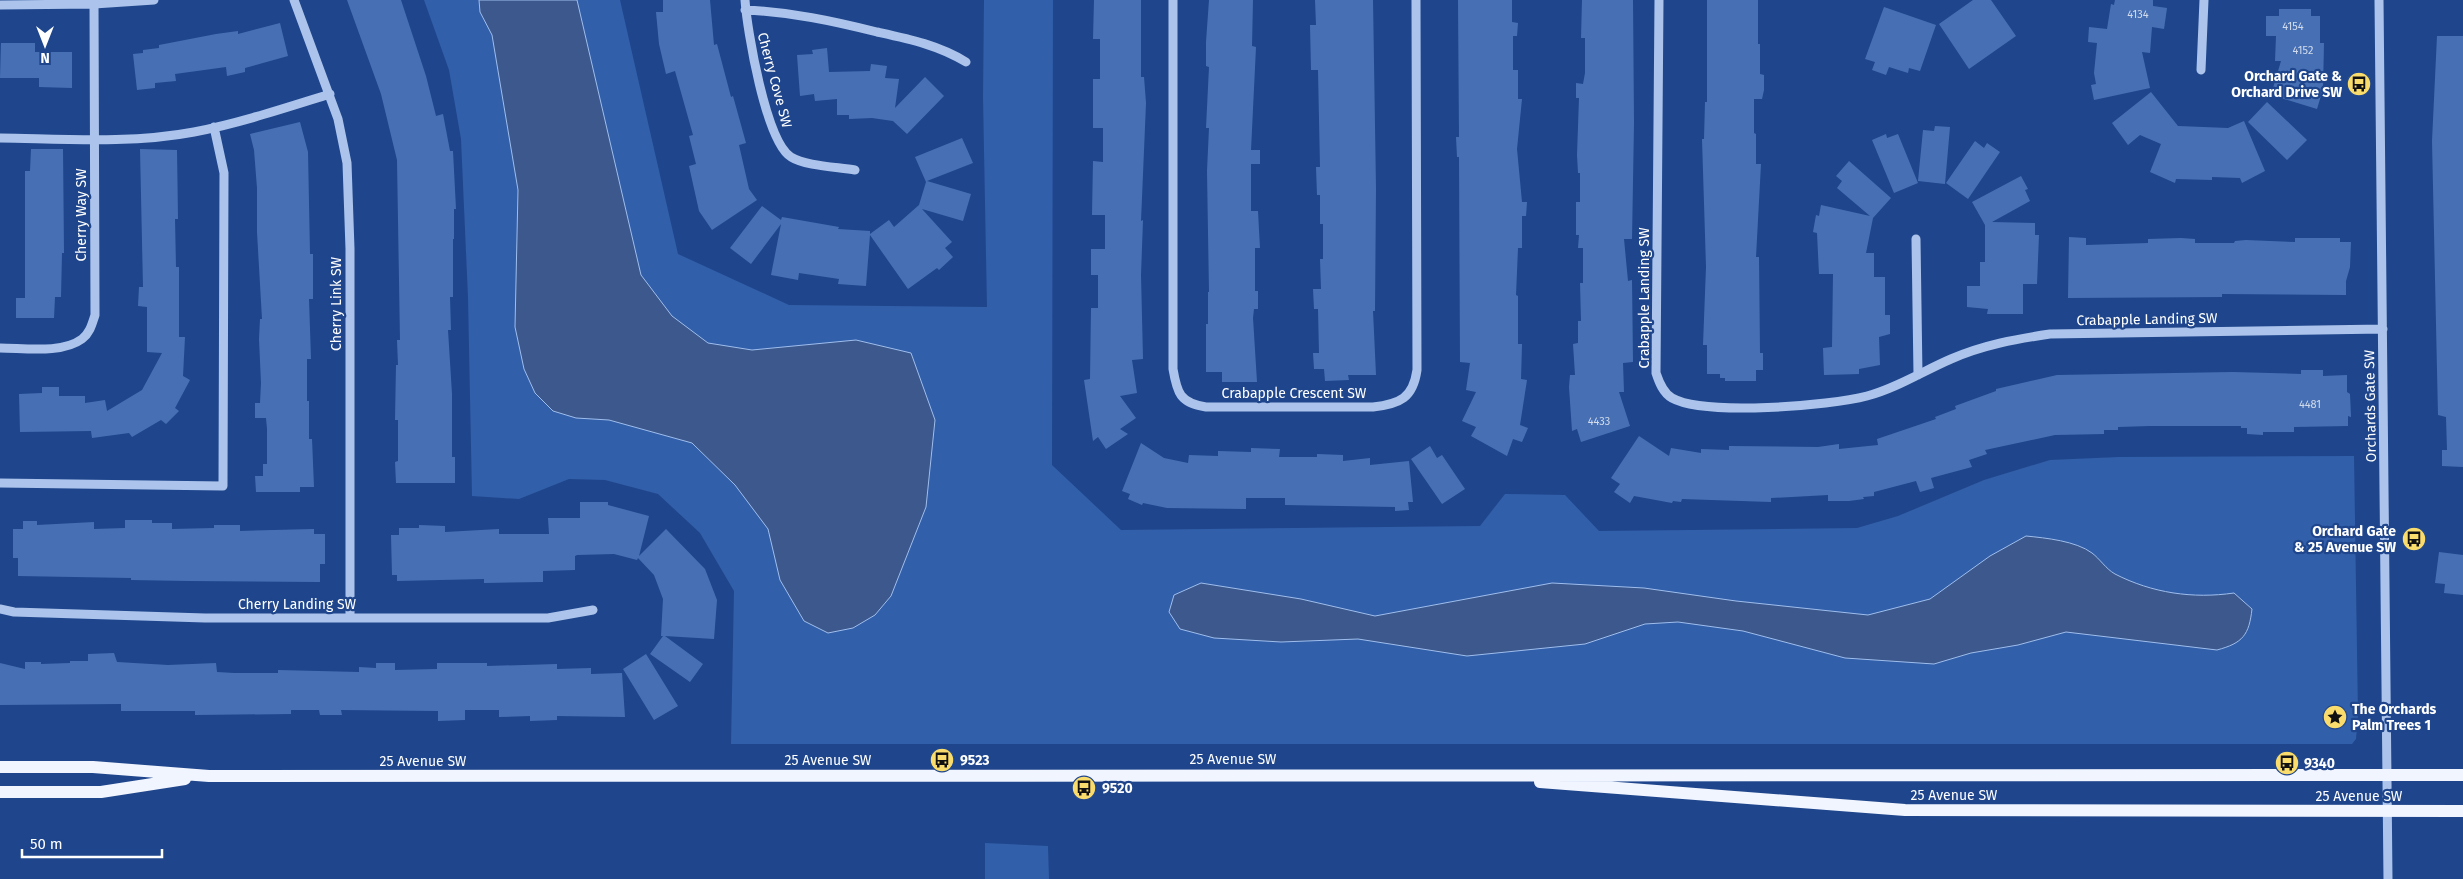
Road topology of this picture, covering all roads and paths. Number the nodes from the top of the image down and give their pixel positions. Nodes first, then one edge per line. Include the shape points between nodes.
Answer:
1 (154, 0) edge
2 (294, 0) edge
3 (745, 0) edge
4 (1173, 0) edge
5 (1416, 0) edge
6 (1660, 0) edge
7 (2204, 0) edge
8 (2379, 0) edge
9 (94, 2) edge
10 (0, 5) edge
11 (745, 10) junction
12 (966, 62) dead end
13 (2201, 70) dead end
14 (330, 94) junction
15 (214, 127) junction
16 (0, 138) edge
17 (95, 139) junction
18 (855, 170) dead end
19 (1916, 239) dead end
20 (2383, 329) junction
21 (0, 348) edge
22 (1918, 375) junction
23 (0, 483) edge
24 (0, 609) edge
25 (593, 610) dead end
26 (350, 618) junction
27 (0, 767) edge
28 (1446, 774) junction
29 (2387, 775) junction
30 (2463, 775) edge
31 (209, 776) junction
32 (0, 792) edge
33 (2463, 811) edge
34 (2387, 812) junction
35 (2388, 879) edge

1 - 9 street
2 - 14 street, Cherry Link SW
3 - 11 street, Cherry Cove SW
4 - 5 street, Crabapple Crescent SW via 1173,369 1177,390 1186,402 1206,406 1354,407 1396,403 1405,398 1415,380
6 - 22 street, Crabapple Landing SW via 1656,373 1660,385 1670,398 1701,406 1801,406 1868,396
7 - 13 street
8 - 20 street, Orchards Gate SW
9 - 10 street
9 - 17 street, Cherry Way SW
11 - 12 street via 778,11 818,18 938,46
11 - 18 street, Cherry Cove SW via 772,129 784,151 791,158 802,161
14 - 15 street
14 - 26 street, Cherry Link SW via 344,144 349,182
15 - 17 street via 192,132
15 - 23 street via 224,173 223,486
16 - 17 street
17 - 21 street, Cherry Way SW via 95,315 90,330 82,339 69,345
19 - 22 street
20 - 22 street, Crabapple Landing SW via 2050,334 1979,349
20 - 29 street, Orchards Gate SW
24 - 26 street, Cherry Landing SW via 205,618
25 - 26 street, Cherry Landing SW via 548,618
27 - 31 main road, 25 Avenue SW via 93,766
28 - 29 main road, 25 Avenue SW
28 - 31 main road, 25 Avenue SW
28 - 34 main road, 25 Avenue SW via 1905,810
29 - 30 main road, 25 Avenue SW
29 - 34 street, Orchards Gate SW
31 - 32 main road, 25 Avenue SW via 101,792
33 - 34 main road, 25 Avenue SW
34 - 35 street, Orchards Gate SW

